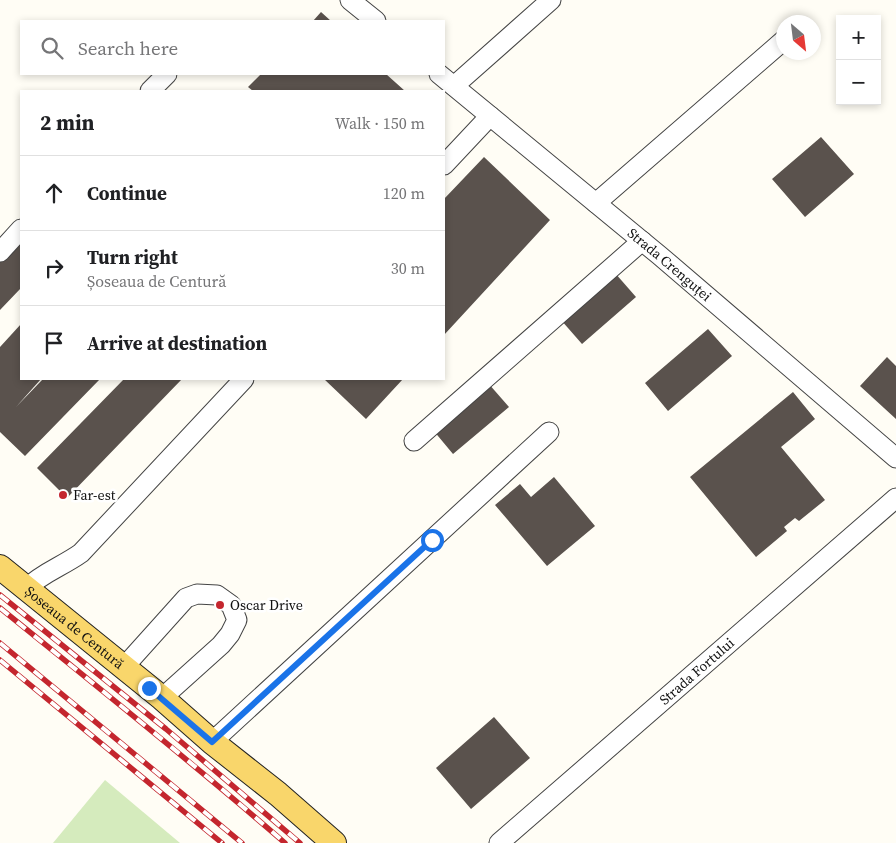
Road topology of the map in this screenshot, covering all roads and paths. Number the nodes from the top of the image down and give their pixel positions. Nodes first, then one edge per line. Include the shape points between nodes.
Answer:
1 (350, 0) edge
2 (551, 0) edge
3 (375, 20) edge
4 (776, 47) edge
5 (166, 75) edge
6 (440, 75) edge
7 (454, 86) junction
8 (151, 90) edge
9 (490, 116) junction
10 (445, 164) edge
11 (596, 203) junction
12 (20, 230) edge
13 (642, 241) junction
14 (0, 252) edge
15 (243, 380) edge
16 (549, 432) dead end
17 (414, 441) dead end
18 (896, 458) edge
19 (896, 498) edge
20 (0, 567) edge
21 (27, 588) junction
22 (124, 667) junction
23 (162, 698) junction
24 (212, 742) junction
25 (334, 843) edge
26 (499, 843) edge

1 - 3 street
2 - 7 street
4 - 11 street
5 - 8 street
6 - 7 street, Strada Crenguței
7 - 9 street, Strada Crenguței
9 - 10 street
9 - 11 street, Strada Crenguței
11 - 13 street, Strada Crenguței
12 - 14 street
13 - 17 street
13 - 18 street, Strada Crenguței
15 - 21 street via 81,553
16 - 24 street
19 - 26 street, Strada Fortului
20 - 21 main road, Șoseaua de Centură
21 - 22 main road, Șoseaua de Centură
22 - 23 main road, Șoseaua de Centură
22 - 23 street via 186,598 197,594 218,595 231,605 237,620 230,634
23 - 24 main road, Șoseaua de Centură
24 - 25 main road, Șoseaua de Centură

